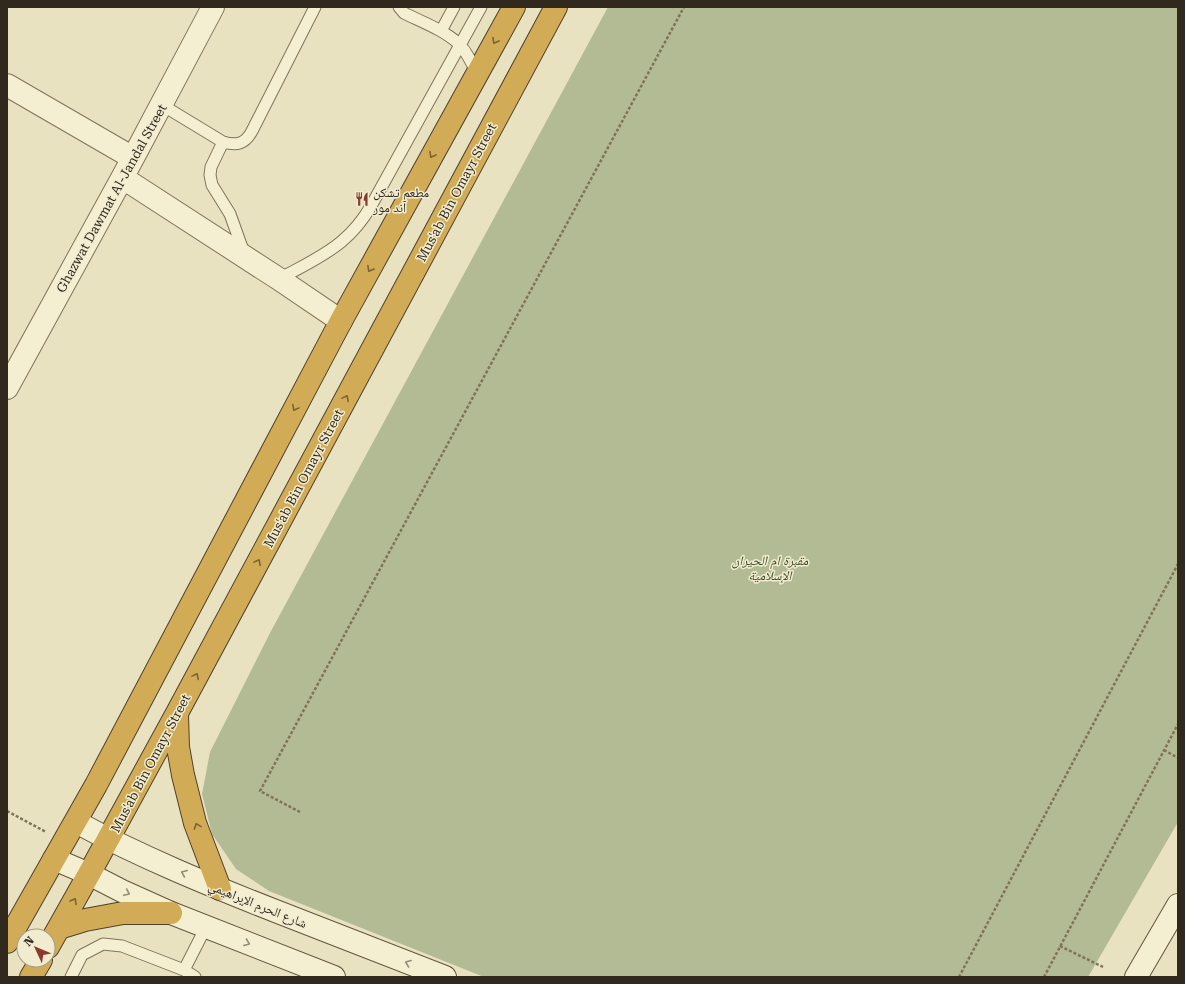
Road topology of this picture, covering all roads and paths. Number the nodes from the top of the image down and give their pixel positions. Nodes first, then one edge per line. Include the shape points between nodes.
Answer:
1 (213, 7) edge
2 (315, 7) edge
3 (400, 7) edge
4 (454, 7) edge
5 (481, 7) edge
6 (514, 7) edge
7 (556, 7) edge
8 (684, 7) edge
9 (441, 31) junction
10 (460, 45) junction
11 (477, 74) junction
12 (7, 85) edge
13 (162, 105) junction
14 (223, 142) junction
15 (133, 158) junction
16 (123, 178) junction
17 (245, 258) junction
18 (279, 279) junction
19 (341, 321) junction
20 (7, 388) edge
21 (1178, 564) edge
22 (177, 713) junction
23 (1178, 724) edge
24 (1164, 750) junction
25 (1178, 758) edge
26 (7, 811) edge
27 (300, 812) dead end
28 (76, 822) junction
29 (108, 840) junction
30 (59, 851) junction
31 (90, 874) junction
32 (220, 889) junction
33 (1178, 905) edge
34 (171, 913) junction
35 (206, 927) junction
36 (59, 928) junction
37 (56, 933) edge
38 (7, 942) edge
39 (1060, 946) junction
40 (1103, 967) dead end
41 (36, 968) edge
42 (184, 970) junction
43 (31, 977) edge
44 (71, 977) edge
45 (195, 977) edge
46 (334, 977) edge
47 (445, 977) edge
48 (959, 977) edge
49 (1044, 977) edge
50 (1136, 977) edge

1 - 13 street, Ghazwat Dawmat Al-Jandal Street
2 - 14 lane via 249,137 237,144
3 - 9 lane via 404,12
4 - 9 lane
5 - 10 lane
6 -> 11 highway
22 -> 7 highway, Mus'ab Bin Omayr Street
8 - 27 path via 260,791
9 - 10 lane
10 - 11 lane via 472,61
10 - 18 lane via 362,220 340,243
11 -> 19 highway
12 - 15 street
13 - 14 lane
13 - 15 street, Ghazwat Dawmat Al-Jandal Street
14 - 17 lane via 211,167 210,175 216,194 230,214
15 - 16 street, Ghazwat Dawmat Al-Jandal Street
16 - 17 street
16 - 20 street, Ghazwat Dawmat Al-Jandal Street
17 - 18 street
18 - 19 street
19 -> 28 highway
21 - 48 path
22 - 29 highway, Mus'ab Bin Omayr Street
32 -> 22 highway via 195,823 183,775 178,747
23 - 24 path
24 - 25 path
24 - 39 path
26 - 30 path
28 - 29 street, شارع الحرم الإبراهيمي
28 - 30 highway
29 - 31 highway, Mus'ab Bin Omayr Street
32 -> 29 street, شارع الحرم الإبراهيمي
30 - 31 street
30 - 38 highway
31 -> 34 street
36 -> 31 highway, Mus'ab Bin Omayr Street
47 -> 32 street, شارع الحرم الإبراهيمي
33 - 50 street
34 - 35 street
34 - 36 highway via 123,913
35 - 42 lane
35 -> 46 street
36 - 37 highway, Mus'ab Bin Omayr Street
39 - 40 path
39 - 49 path
41 - 43 highway
42 - 44 lane via 122,946 103,944 82,955
42 - 45 lane

